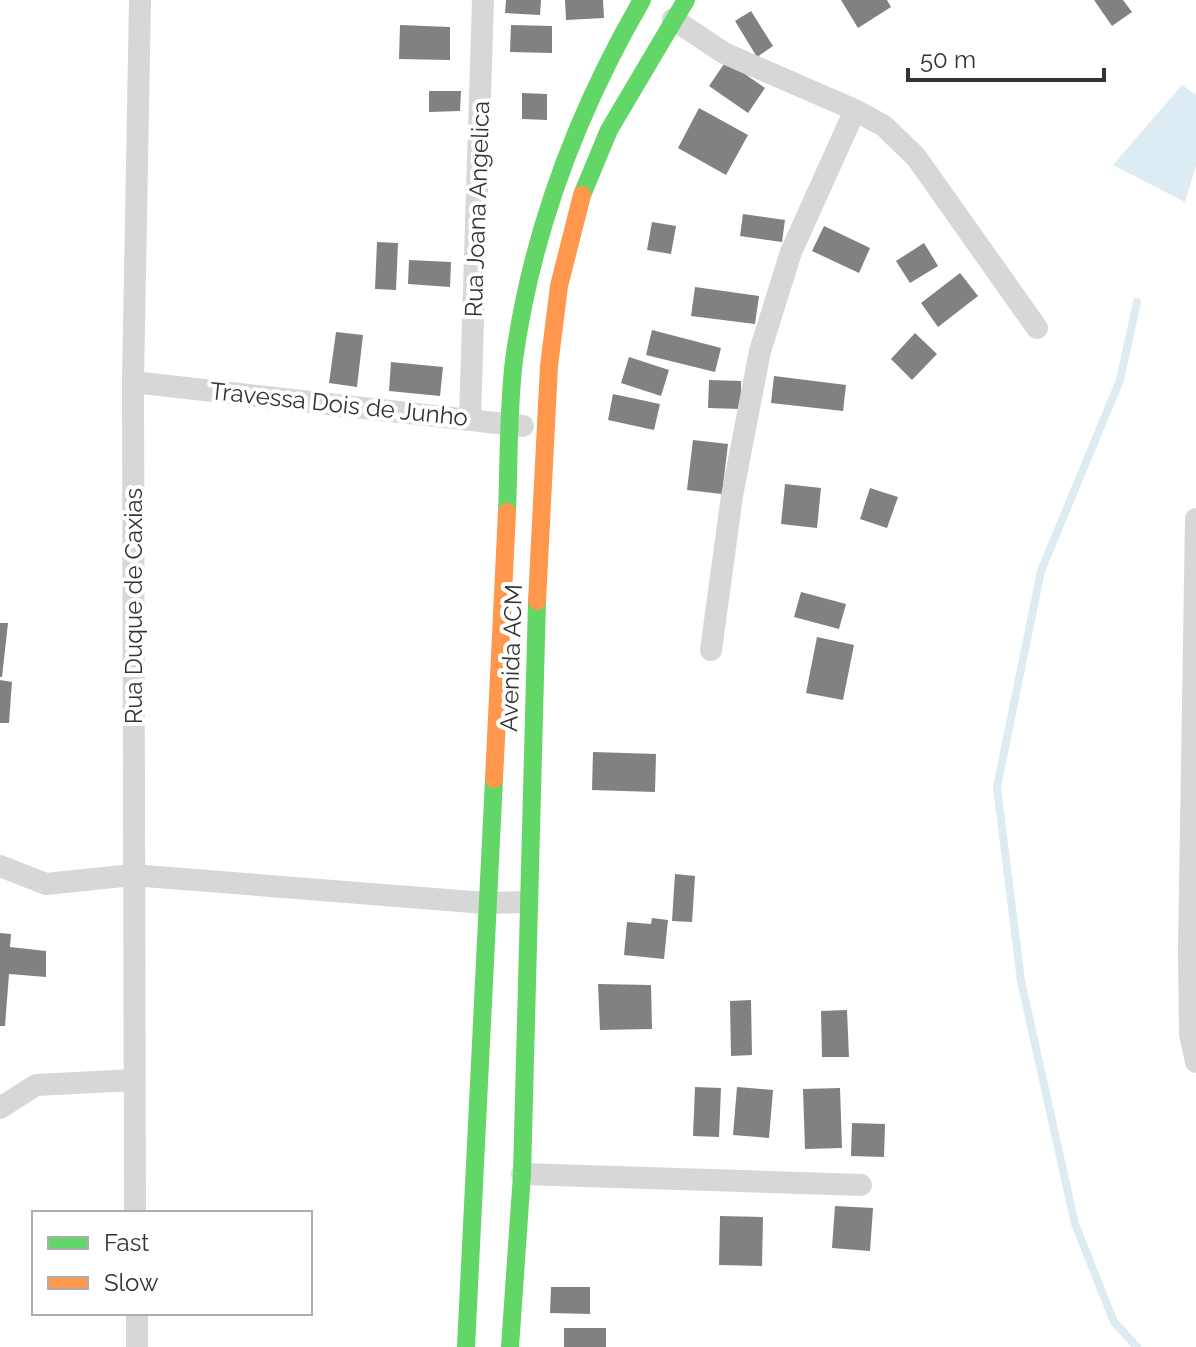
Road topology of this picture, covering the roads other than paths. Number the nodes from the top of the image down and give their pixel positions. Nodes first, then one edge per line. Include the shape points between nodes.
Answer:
1 (140, 0) edge
2 (483, 0) edge
3 (642, 0) edge
4 (686, 0) edge
5 (673, 19) junction
6 (855, 110) junction
7 (1037, 328) dead end
8 (133, 382) junction
9 (470, 418) junction
10 (510, 425) junction
11 (544, 428) junction
12 (1196, 519) edge
13 (1195, 544) edge
14 (711, 650) dead end
15 (0, 866) edge
16 (132, 875) junction
17 (527, 902) junction
18 (485, 903) junction
19 (1193, 1029) edge
20 (1196, 1062) edge
21 (134, 1080) junction
22 (0, 1108) edge
23 (522, 1174) junction
24 (861, 1185) dead end
25 (135, 1211) edge
26 (137, 1315) edge
27 (137, 1347) edge
28 (466, 1347) edge
29 (510, 1347) edge

1 - 8 street, Rua Duque de Caxias
2 - 9 street, Rua Joana Angelica
3 - 10 main road, Avenida ACM via 601,69 555,177 527,278
4 - 5 main road, Avenida ACM
5 - 6 street via 724,53
5 - 11 main road, Avenida ACM via 609,130 584,189 559,286
6 - 7 street via 884,126 916,157
6 - 14 street via 791,252 760,351 732,496
8 - 9 street, Travessa Dois de Junho
8 - 16 street, Rua Duque de Caxias
9 - 10 street, Travessa Dois de Junho
10 - 11 street, Travessa Dois de Junho
10 - 18 main road, Avenida ACM
11 - 17 main road, Avenida ACM
12 - 13 street
13 - 19 street
15 - 16 street via 46,884
16 - 18 street
16 - 21 street, Rua Duque de Caxias
17 - 18 street
17 - 23 main road, Avenida ACM
18 - 28 main road, Avenida ACM
19 - 20 street
21 - 22 street via 36,1085
21 - 25 street, Rua Duque de Caxias
23 - 24 street
23 - 29 main road, Avenida ACM
26 - 27 street

